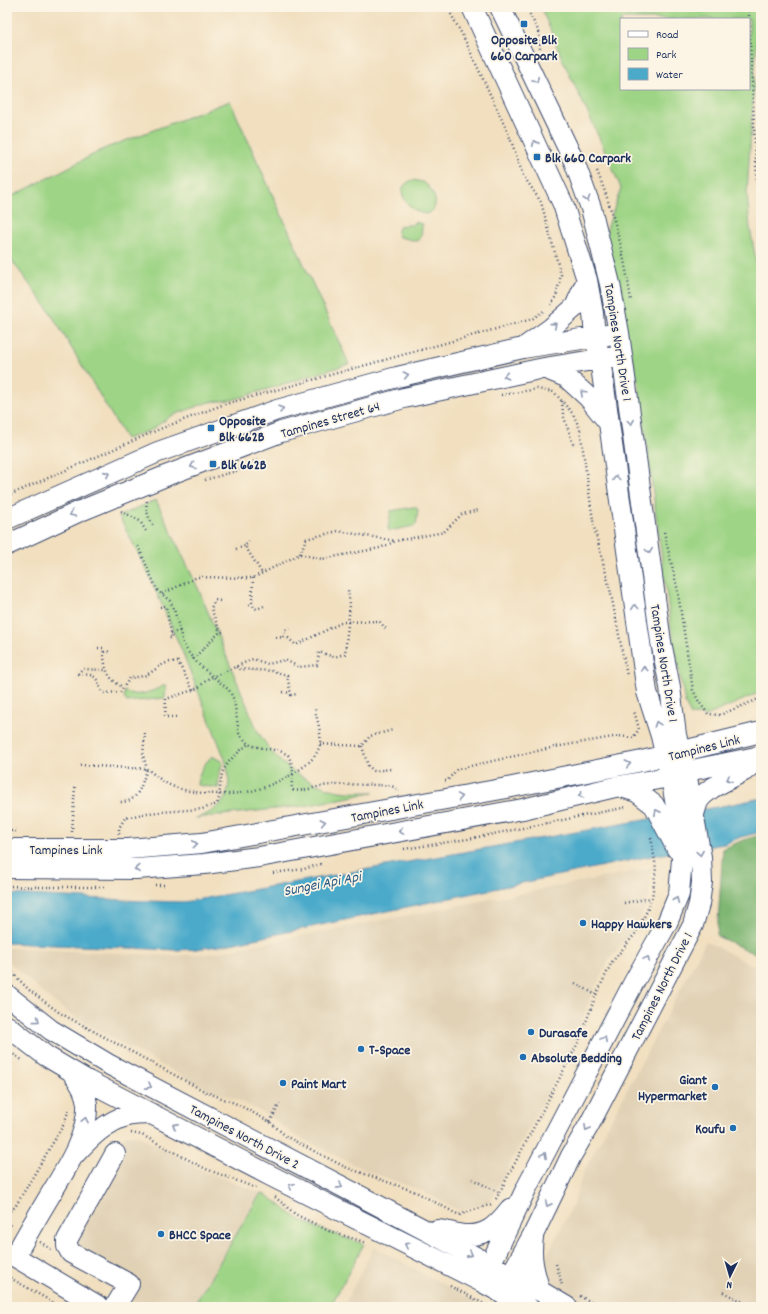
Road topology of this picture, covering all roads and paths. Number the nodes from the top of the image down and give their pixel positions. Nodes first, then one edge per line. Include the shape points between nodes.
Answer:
1 (447, 7) edge
2 (472, 7) edge
3 (500, 7) edge
4 (749, 7) edge
5 (749, 18) edge
6 (750, 40) edge
7 (761, 204) edge
8 (587, 280) junction
9 (619, 333) junction
10 (595, 337) junction
11 (523, 348) junction
12 (622, 356) junction
13 (600, 359) junction
14 (544, 368) junction
15 (500, 396) dead end
16 (562, 400) junction
17 (608, 422) junction
18 (574, 447) dead end
19 (262, 458) dead end
20 (203, 480) dead end
21 (149, 495) dead end
22 (7, 496) edge
23 (123, 507) dead end
24 (479, 510) dead end
25 (7, 519) edge
26 (153, 526) dead end
27 (147, 533) dead end
28 (249, 540) dead end
29 (396, 541) junction
30 (7, 544) edge
31 (138, 546) dead end
32 (245, 546) junction
33 (236, 549) dead end
34 (300, 554) junction
35 (262, 574) junction
36 (253, 578) junction
37 (348, 590) dead end
38 (162, 594) junction
39 (220, 601) dead end
40 (248, 605) dead end
41 (253, 605) junction
42 (264, 606) dead end
43 (160, 607) dead end
44 (349, 622) junction
45 (290, 628) dead end
46 (386, 630) dead end
47 (180, 631) junction
48 (171, 633) junction
49 (276, 637) dead end
50 (283, 637) junction
51 (168, 638) dead end
52 (98, 648) dead end
53 (112, 650) dead end
54 (104, 652) junction
55 (622, 652) dead end
56 (193, 659) junction
57 (236, 666) junction
58 (106, 670) junction
59 (214, 676) junction
60 (123, 687) junction
61 (193, 690) junction
62 (283, 692) dead end
63 (291, 692) junction
64 (297, 694) dead end
65 (761, 698) edge
66 (315, 709) dead end
67 (708, 714) dead end
68 (635, 715) dead end
69 (176, 717) dead end
70 (393, 730) dead end
71 (761, 732) edge
72 (145, 733) dead end
73 (248, 744) junction
74 (320, 744) junction
75 (362, 746) junction
76 (673, 754) junction
77 (761, 756) edge
78 (80, 765) dead end
79 (391, 768) dead end
80 (147, 769) junction
81 (293, 773) junction
82 (678, 774) junction
83 (440, 782) dead end
84 (75, 786) dead end
85 (619, 786) junction
86 (406, 790) dead end
87 (399, 791) junction
88 (392, 793) dead end
89 (221, 794) junction
90 (119, 802) dead end
91 (631, 807) dead end
92 (694, 814) junction
93 (7, 831) edge
94 (20, 831) dead end
95 (65, 832) dead end
96 (126, 834) dead end
97 (651, 836) dead end
98 (156, 848) junction
99 (7, 849) edge
100 (397, 850) dead end
101 (682, 859) junction
102 (323, 863) dead end
103 (204, 864) junction
104 (7, 868) edge
105 (267, 873) dead end
106 (168, 884) dead end
107 (7, 886) edge
108 (108, 886) dead end
109 (153, 886) dead end
110 (652, 898) junction
111 (624, 903) dead end
112 (660, 936) junction
113 (677, 955) junction
114 (7, 967) edge
115 (575, 983) dead end
116 (7, 995) edge
117 (596, 996) junction
118 (7, 1026) edge
119 (7, 1050) edge
120 (25, 1062) dead end
121 (70, 1070) junction
122 (281, 1101) dead end
123 (70, 1104) dead end
124 (152, 1114) junction
125 (270, 1122) junction
126 (126, 1133) dead end
127 (115, 1154) dead end
128 (73, 1157) junction
129 (472, 1179) dead end
130 (258, 1189) dead end
131 (526, 1189) junction
132 (500, 1193) junction
133 (273, 1196) dead end
134 (7, 1213) edge
135 (425, 1230) junction
136 (534, 1234) junction
137 (369, 1244) dead end
138 (11, 1254) edge
139 (556, 1264) dead end
140 (486, 1274) junction
141 (7, 1276) edge
142 (511, 1276) junction
143 (446, 1284) dead end
144 (562, 1286) dead end
145 (540, 1291) junction
146 (724, 1292) dead end
147 (496, 1300) edge
148 (571, 1300) edge
149 (743, 1302) dead end
150 (61, 1307) edge
151 (100, 1307) edge
152 (115, 1307) edge
153 (528, 1307) edge
154 (600, 1307) edge

1 - 22 path via 510,135 523,175 542,202 561,275 556,296 550,307 532,318 222,405 160,428
8 -> 2 street, Tampines North Drive 1 via 563,204
3 -> 9 street, Tampines North Drive 1 via 574,161 591,208
4 - 5 path
6 - 7 path via 757,182
8 - 10 street, Tampines North Drive 1
11 -> 8 street via 575,307
9 - 10 street, Tampines Street 64
9 - 12 street, Tampines North Drive 1
10 - 11 street, Tampines Street 64
10 - 13 street, Tampines North Drive 1
25 -> 11 street, Tampines Street 64 via 158,452 277,410 397,376
12 - 13 street, Tampines Street 64
12 -> 76 street, Tampines North Drive 1 via 661,642 670,687 676,735
13 - 14 street, Tampines Street 64
13 - 17 street, Tampines North Drive 1
17 -> 14 street via 566,377
14 -> 30 street, Tampines Street 64 via 404,398 281,432 128,491
15 - 16 path via 538,389 554,392
16 - 18 path via 563,414
16 - 55 path via 580,429 594,527 610,589
76 -> 17 street, Tampines North Drive 1 via 661,736 646,692
19 - 20 path via 236,471
21 - 26 path via 146,504
23 - 27 path via 117,509 140,521
24 - 29 path via 462,514 444,532
28 - 32 path
29 - 34 path via 380,548 322,559
29 - 34 path via 338,530 306,539
31 - 38 path via 157,590
32 - 33 path
32 - 35 path
34 - 35 path
35 - 36 path
36 - 38 path via 197,577
36 - 41 path
37 - 44 path
38 - 47 path via 174,609
39 - 56 path via 215,600 211,608 222,632
40 - 41 path
41 - 42 path via 257,609
43 - 48 path via 166,606
44 - 46 path via 379,621
44 - 50 path via 296,645
44 - 57 path via 345,654 334,657 319,652 317,665 299,668 285,660 268,664 253,659
45 - 50 path via 285,630
47 - 48 path
47 - 56 path
48 - 51 path via 172,638
49 - 50 path
52 - 54 path via 103,648
53 - 54 path
54 - 58 path
56 - 59 path
57 - 59 path
57 - 63 path via 240,669 273,671 287,676
58 - 60 path via 115,683
58 - 60 path via 82,669 78,674 96,677 102,692 105,693 120,692
59 - 61 path
59 - 73 path via 229,690 235,704 239,734
60 - 61 path via 130,678 145,676 161,665 178,662
61 - 69 path via 166,699 165,717
62 - 63 path
63 - 64 path via 291,695
65 - 67 path via 720,715
66 - 74 path
68 - 83 path via 639,729 633,738 619,736 556,747 457,769 447,781
70 - 75 path via 370,736
71 - 76 street, Tampines Link
72 - 80 path via 143,755
73 - 81 path via 288,755
73 - 89 path via 224,767
74 - 75 path
74 - 81 path via 314,757
75 - 79 path via 368,766 374,771
76 - 82 street, Tampines North Drive 1
98 -> 76 street, Tampines Link via 286,829
77 - 82 street, Tampines Link
77 -> 92 street via 744,771 703,795
78 - 80 path
80 - 89 path via 167,784 193,792
80 - 90 path via 134,799
81 - 87 path via 291,787 299,792 325,785 387,786
81 - 89 path via 255,791
82 - 85 street, Tampines Link
82 - 92 street, Tampines North Drive 1
82 - 101 street, Tampines North Drive 1
84 - 95 path via 72,832
101 -> 85 street via 654,805 637,792
85 -> 103 street, Tampines Link via 523,809 439,825
86 - 87 path
87 - 88 path
89 - 96 path via 217,804 202,809 147,813 125,818 119,828 119,834
91 - 100 path via 468,839
92 -> 113 street, Tampines North Drive 1 via 701,857 700,904 693,925
93 - 94 path
97 - 110 path via 656,868
98 - 99 street, Tampines Link
98 - 103 street via 161,856 170,859
112 -> 101 street, Tampines North Drive 1 via 679,894
102 - 105 path via 304,869
103 -> 104 street, Tampines Link via 136,869
106 - 109 path
107 - 108 path
110 - 111 path
110 - 117 path via 635,934 612,962
112 - 113 street via 666,947
131 -> 112 street, Tampines North Drive 1
113 -> 136 street, Tampines North Drive 1 via 571,1156
114 - 125 path via 30,990 60,1013 206,1092
115 - 117 path
116 -> 135 street, Tampines North Drive 2 via 51,1030 108,1064
117 - 132 path via 578,1043
118 - 121 street, Tampines North Drive 2 via 46,1056
119 - 120 path
121 - 124 street, Tampines North Drive 2
128 -> 121 street via 86,1118 87,1104 80,1082
122 - 125 path
123 - 134 path via 64,1124 14,1207
124 - 128 street via 127,1116 116,1120 86,1142
140 -> 124 street, Tampines North Drive 2
125 - 132 path via 287,1137 345,1167 416,1192 459,1215 491,1205
126 - 130 path via 142,1135 206,1169
127 - 152 street via 105,1187 67,1240 71,1253 128,1284
128 - 138 street
129 - 132 path
131 - 135 street via 499,1223 481,1234 466,1235 444,1230
131 - 140 street, Tampines North Drive 1
133 - 137 path via 295,1214 329,1231
135 -> 140 street, Tampines North Drive 2
136 - 142 street, Tampines North Drive 1
136 - 145 street via 533,1267
138 - 151 street
139 - 144 path
140 - 142 street, Tampines North Drive 2
140 - 147 street, Tampines North Drive 2
141 - 150 path
142 - 145 street, Tampines North Drive 2
142 - 147 street, Tampines North Drive 1
143 - 147 path
145 - 148 street, Tampines North Drive 2
146 - 149 path
147 - 153 street, Tampines North Drive 2
148 - 154 path

